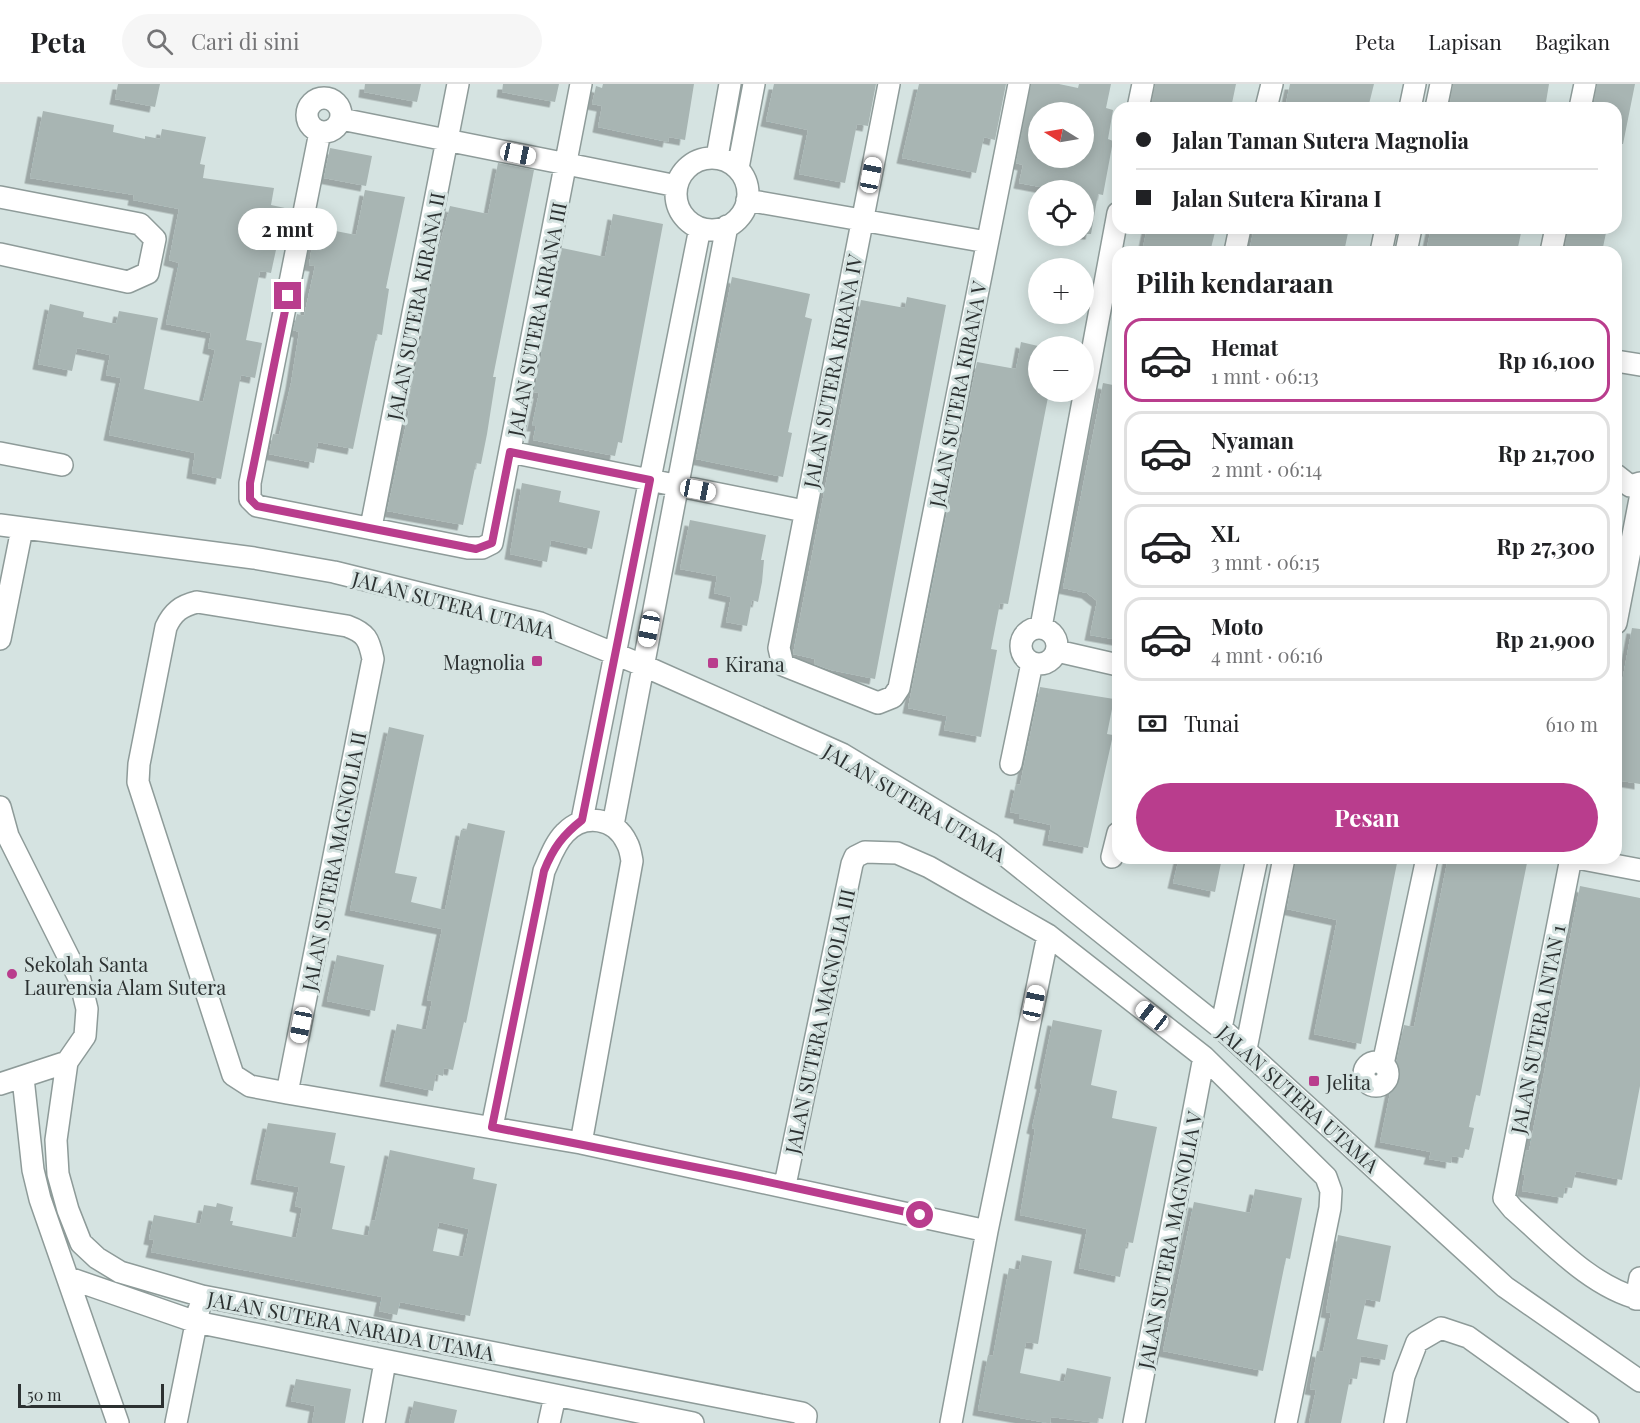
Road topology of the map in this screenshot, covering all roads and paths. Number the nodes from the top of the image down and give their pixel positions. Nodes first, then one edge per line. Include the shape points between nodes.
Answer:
1 (458, 84) edge
2 (581, 84) edge
3 (730, 84) edge
4 (754, 84) edge
5 (889, 84) edge
6 (1019, 84) edge
7 (1143, 84) edge
8 (1272, 84) edge
9 (1415, 84) edge
10 (1441, 84) edge
11 (1585, 84) edge
12 (329, 91) edge
13 (1139, 102) edge
14 (1268, 102) edge
15 (1411, 102) edge
16 (1437, 102) edge
17 (1581, 102) edge
18 (341, 119) junction
19 (320, 132) junction
20 (448, 140) junction
21 (717, 158) junction
22 (565, 164) junction
23 (738, 168) junction
24 (677, 186) junction
25 (0, 197) edge
26 (747, 200) junction
27 (862, 220) junction
28 (727, 226) junction
29 (700, 228) junction
30 (987, 242) junction
31 (0, 254) edge
32 (1111, 279) edge
33 (1622, 362) edge
34 (1640, 365) edge
35 (510, 452) junction
36 (0, 453) edge
37 (62, 465) dead end
38 (650, 480) junction
39 (1622, 480) edge
40 (1640, 483) edge
41 (677, 485) junction
42 (1640, 499) edge
43 (804, 511) junction
44 (0, 525) edge
45 (371, 527) junction
46 (22, 529) junction
47 (1622, 592) edge
48 (1041, 627) junction
49 (0, 639) edge
50 (1057, 651) junction
51 (615, 655) junction
52 (782, 658) joint
53 (1032, 663) junction
54 (1112, 664) edge
55 (642, 665) junction
56 (1011, 764) dead end
57 (0, 807) edge
58 (582, 820) junction
59 (613, 825) junction
60 (1283, 864) edge
61 (1426, 864) edge
62 (1570, 864) edge
63 (1608, 864) edge
64 (1255, 866) edge
65 (1640, 870) edge
66 (1279, 881) junction
67 (1048, 935) junction
68 (1221, 1028) junction
69 (1246, 1049) junction
70 (1204, 1057) junction
71 (67, 1062) junction
72 (1383, 1064) dead end
73 (22, 1078) junction
74 (0, 1084) edge
75 (287, 1093) junction
76 (492, 1127) junction
77 (581, 1143) junction
78 (785, 1185) junction
79 (987, 1231) junction
80 (69, 1278) junction
81 (1639, 1292) edge
82 (202, 1296) junction
83 (196, 1322) junction
84 (385, 1362) junction
85 (1640, 1381) edge
86 (555, 1396) junction
87 (954, 1422) edge
88 (118, 1423) edge
89 (176, 1423) edge
90 (374, 1423) edge
91 (549, 1423) edge
92 (693, 1423) edge
93 (805, 1423) edge
94 (1134, 1423) edge
95 (1286, 1423) edge
96 (1395, 1423) edge
97 (1588, 1423) edge

1 - 20 street, JALAN SUTERA KIRANA II
2 - 22 street, JALAN SUTERA KIRANA III
3 - 21 street
4 - 23 street
5 - 27 street, JALAN SUTERA KIRANA IV
6 - 30 street, JALAN SUTERA KIRANA V
7 - 13 street
8 - 14 street
9 - 15 street
10 - 16 street
11 - 17 street
12 - 18 street via 341,110
12 - 19 street via 313,102 306,116 313,129
18 - 19 street via 334,130
18 - 20 street
19 - 45 street via 250,483 252,502
20 - 22 street
20 - 45 street, JALAN SUTERA KIRANA II
21 - 23 street
21 - 24 street via 691,164
22 - 24 street
22 - 35 street, JALAN SUTERA KIRANA III
23 - 26 street via 748,188
24 - 29 street via 678,207
25 - 31 street via 140,224 155,239 148,273 128,282
26 - 27 street
26 - 28 street via 740,216
27 - 30 street
27 - 43 street, JALAN SUTERA KIRANA IV
28 - 29 street via 714,230
28 - 41 street
29 - 38 street
30 - 52 street, JALAN SUTERA KIRANA V via 899,688 888,700 878,703 783,665
32 - 48 street
33 - 34 street
35 - 38 street
35 - 45 street, JALAN SUTERA KIRANA III via 492,543 468,548
36 - 37 street
38 - 41 street
38 - 51 street
39 - 40 street via 1630,486
41 - 43 street
41 - 55 street
42 - 47 street
43 - 52 street, JALAN SUTERA KIRANA IV via 779,648
44 - 46 street, JALAN SUTERA UTAMA
46 - 49 street
46 - 51 street, JALAN SUTERA UTAMA via 254,558 333,572 540,623
48 - 50 street via 1052,631 1058,640
48 - 53 street via 1033,628 1021,641 1025,658
50 - 53 street via 1052,660
50 - 54 street
51 - 55 street, JALAN SUTERA UTAMA
51 - 58 street
53 - 56 street
55 - 59 street
55 - 68 street, JALAN SUTERA UTAMA via 842,754 991,844
57 - 71 street via 8,836 80,980 87,1009 85,1036
58 - 59 street
58 - 76 street via 565,833 544,871
59 - 77 street via 627,843 632,861
60 - 66 street
61 - 72 street
62 - 81 street, JALAN SUTERA INTAN 1 via 1504,1193 1513,1209 1588,1272 1612,1289
63 - 65 street
64 - 66 street
64 - 68 street
66 - 69 street
67 - 70 street
67 - 78 street, JALAN SUTERA MAGNOLIA III via 897,853 874,851 855,857
67 - 79 street
68 - 69 street, JALAN SUTERA UTAMA
69 - 85 street, JALAN SUTERA UTAMA via 1505,1287
70 - 94 street, JALAN SUTERA MAGNOLIA V
70 - 95 street via 1321,1170 1331,1191
71 - 73 street
71 - 82 street, JALAN SUTERA NARADA UTAMA via 56,1140 58,1174 81,1243 120,1272
73 - 74 street
73 - 80 street via 33,1170
75 - 75 street, JALAN SUTERA MAGNOLIA II via 373,659 370,644 361,631 347,626 197,602 183,606 171,616 166,627 138,782 233,1075 250,1086
75 - 76 street
76 - 77 street
77 - 78 street
78 - 79 street
79 - 87 street
80 - 83 street, JALAN SUTERA NARADA UTAMA
80 - 88 street
82 - 83 street
82 - 93 street, JALAN SUTERA NARADA UTAMA via 802,1413
83 - 84 street, JALAN SUTERA NARADA UTAMA
83 - 89 street
84 - 86 street, JALAN SUTERA NARADA UTAMA
84 - 90 street
86 - 91 street
86 - 92 street, JALAN SUTERA NARADA UTAMA
96 - 97 street via 1404,1376 1417,1342 1441,1328 1468,1337

